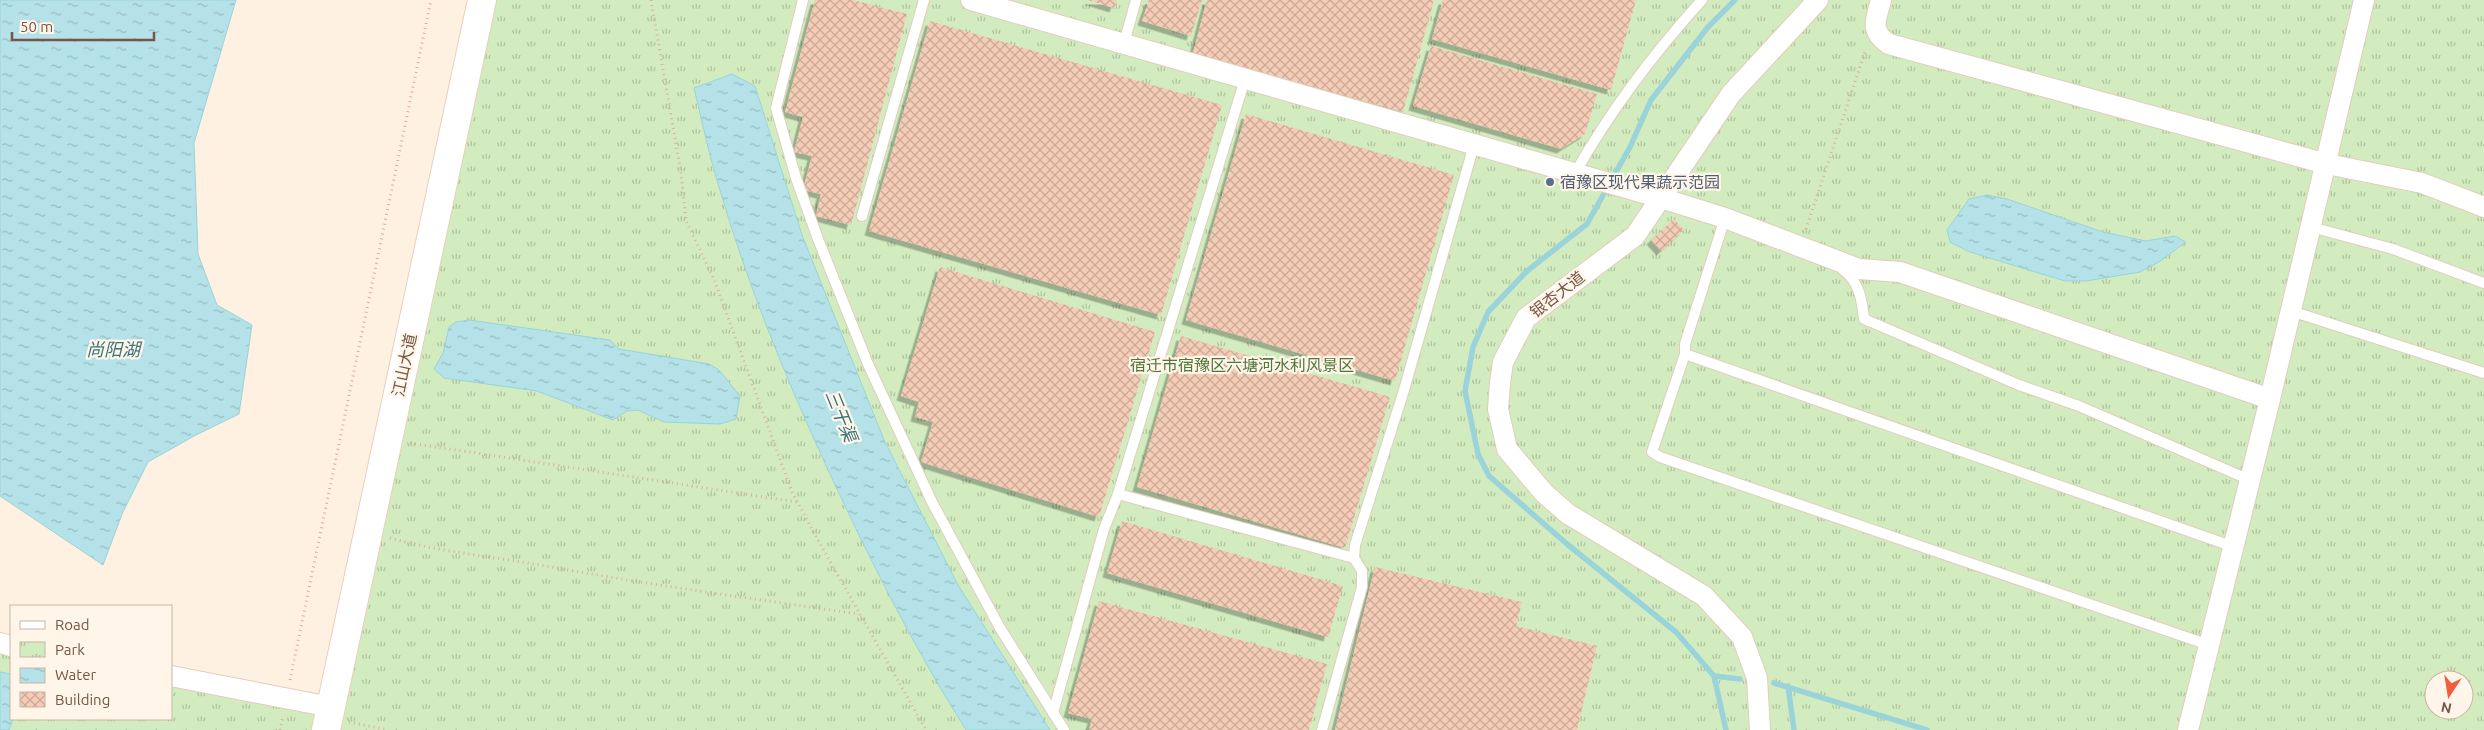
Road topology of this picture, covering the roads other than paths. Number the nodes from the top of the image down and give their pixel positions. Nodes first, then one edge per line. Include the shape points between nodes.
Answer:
1 (482, 0) edge
2 (803, 0) edge
3 (924, 0) edge
4 (971, 0) edge
5 (1136, 0) edge
6 (1702, 0) edge
7 (1818, 0) edge
8 (1881, 0) edge
9 (2364, 0) edge
10 (1124, 44) junction
11 (1246, 79) junction
12 (1474, 144) junction
13 (2327, 164) junction
14 (1584, 176) junction
15 (1656, 197) junction
16 (2484, 207) edge
17 (862, 216) dead end
18 (1726, 218) junction
19 (2311, 227) junction
20 (1810, 248) junction
21 (2484, 283) edge
22 (2291, 311) junction
23 (1685, 354) junction
24 (2484, 373) edge
25 (2270, 399) junction
26 (2250, 480) junction
27 (1118, 494) junction
28 (2234, 547) junction
29 (1354, 558) junction
30 (2209, 645) junction
31 (172, 676) edge
32 (1053, 713) junction
33 (333, 719) edge
34 (1064, 730) edge
35 (1322, 730) edge
36 (1760, 730) edge
37 (2188, 730) edge

1 - 33 main road, 江山大道
2 - 32 lane via 776,108 812,222 868,364 932,502 1000,628
3 - 17 lane
4 - 10 street
5 - 10 lane
6 - 14 lane via 1632,83 1600,130
7 - 15 street, 银杏大道 via 1731,94
8 - 13 street via 1875,30 1878,37 1889,44
9 - 13 street
10 - 11 street
11 - 12 street
11 - 27 lane
12 - 14 street
12 - 29 lane via 1401,399 1355,545
13 - 16 street via 2422,183
13 - 19 street
14 - 15 street
15 - 18 street
15 - 36 street, 银杏大道 via 1635,236 1526,318 1503,362 1498,409 1507,449 1544,494 1568,514 1704,596 1742,637 1757,678
18 - 20 street
18 - 23 lane via 1685,344
19 - 21 lane via 2394,249
19 - 22 street
20 - 25 street via 1859,269 1900,272
20 - 26 lane via 1851,275 1862,299 1864,319
22 - 24 lane
22 - 25 street
23 - 28 lane
23 - 30 lane via 1652,452 1660,457
25 - 26 street
26 - 28 street
27 - 29 lane
27 - 32 lane via 1104,529
28 - 30 street
29 - 35 lane via 1362,571 1362,586
30 - 37 street
31 - 33 street via 287,698
32 - 34 lane

